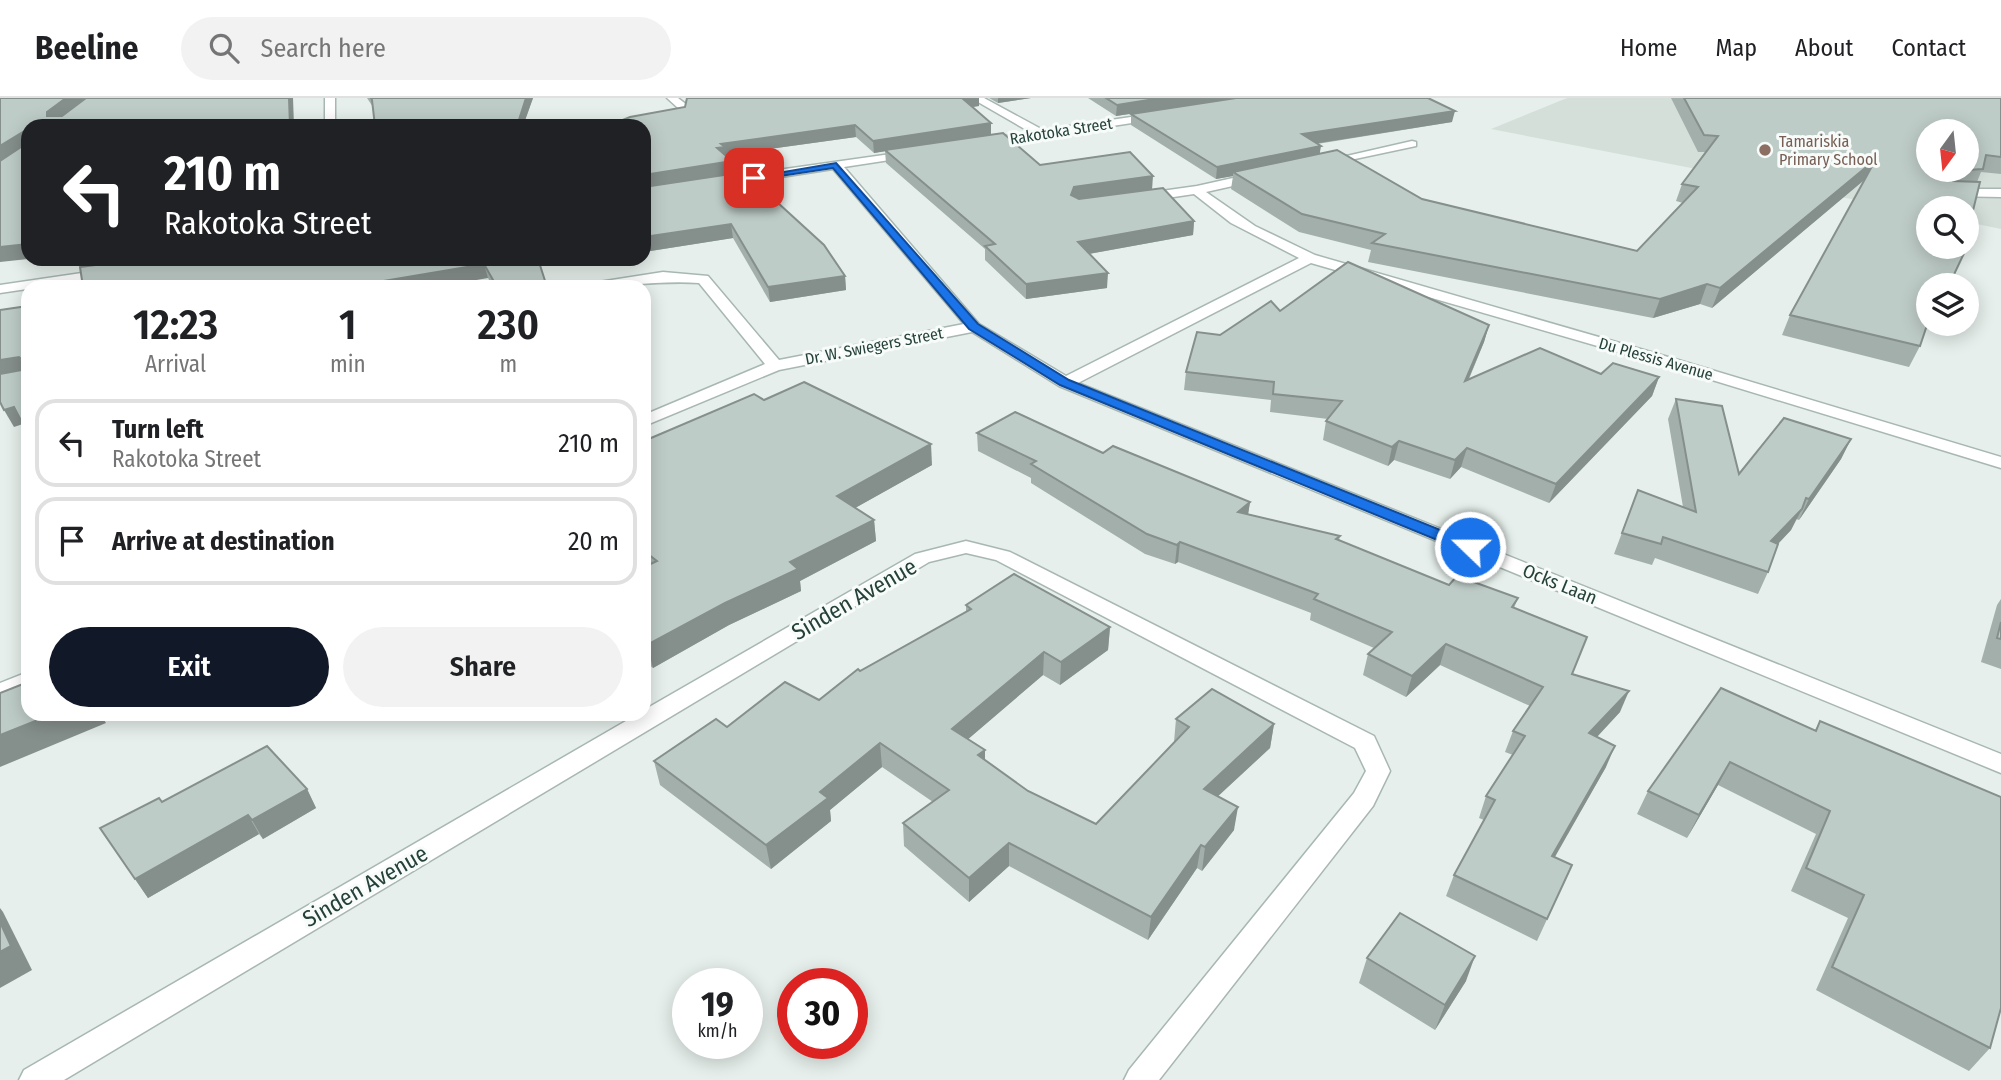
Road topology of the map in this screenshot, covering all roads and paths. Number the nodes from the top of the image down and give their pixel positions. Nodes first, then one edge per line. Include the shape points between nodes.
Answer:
1 (330, 98) edge
2 (672, 98) edge
3 (976, 98) edge
4 (1169, 114) edge
5 (330, 119) edge
6 (651, 121) edge
7 (1041, 134) junction
8 (1412, 144) dead end
9 (972, 145) edge
10 (931, 151) edge
11 (836, 165) junction
12 (1305, 167) edge
13 (1278, 173) edge
14 (712, 184) edge
15 (1197, 190) junction
16 (1949, 193) edge
17 (2001, 193) edge
18 (1125, 200) edge
19 (1310, 258) junction
20 (126, 270) edge
21 (60, 280) edge
22 (637, 280) edge
23 (21, 286) edge
24 (0, 289) edge
25 (974, 327) junction
26 (775, 366) junction
27 (1065, 383) junction
28 (651, 418) edge
29 (2001, 463) edge
30 (21, 683) edge
31 (0, 692) edge
32 (651, 717) edge
33 (645, 721) edge
34 (2001, 764) edge
35 (34, 1080) edge
36 (1140, 1080) edge

1 - 5 street
2 - 6 street via 683,107 682,114
3 - 7 street
4 - 7 street, Rakotoka Street
7 - 9 street, Rakotoka Street
8 - 12 street
10 - 11 street
11 - 14 street
11 - 25 street, Ocks Laan
13 - 15 street
15 - 18 street
15 - 19 street, Du Plessis Avenue via 1254,232
16 - 17 street
19 - 27 street
19 - 29 street, Du Plessis Avenue
20 - 21 street
22 - 26 street via 663,276 703,279
23 - 24 street
25 - 26 street, Dr. W. Swiegers Street
25 - 27 street, Ocks Laan
26 - 28 street, Dr. W. Swiegers Street
27 - 34 street, Ocks Laan
30 - 31 street
32 - 36 street, Sinden Avenue via 922,558 966,547 1003,556 1365,742 1378,771 1364,800
33 - 35 street, Sinden Avenue

